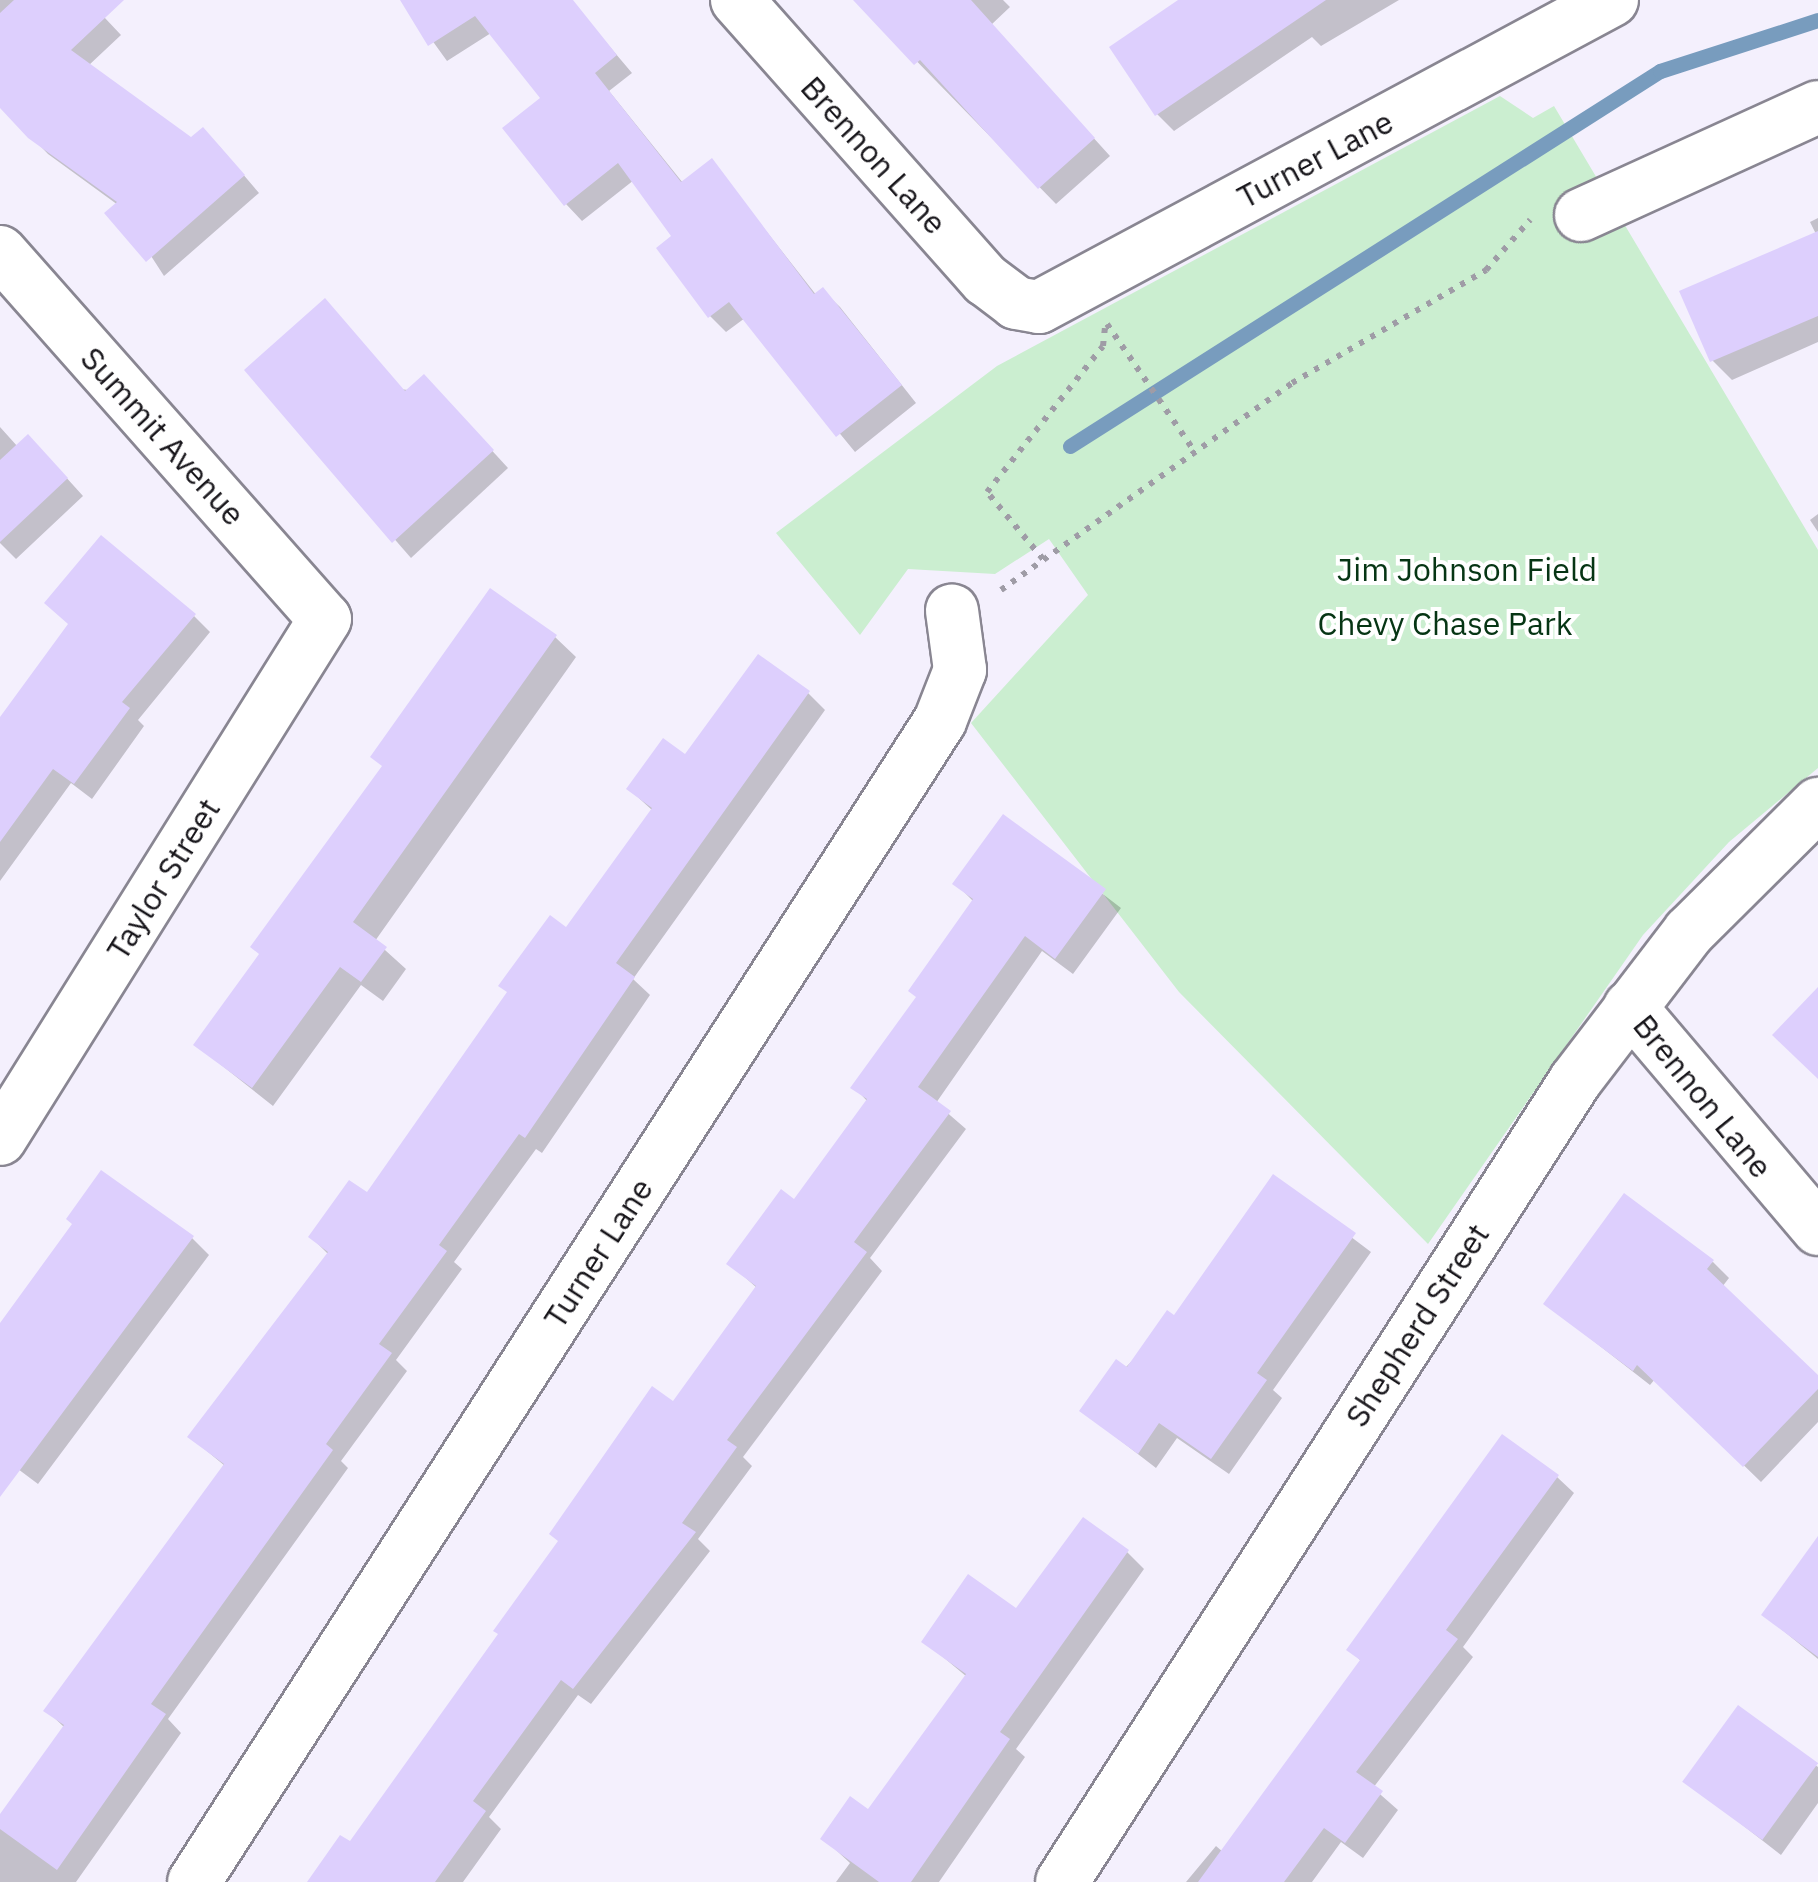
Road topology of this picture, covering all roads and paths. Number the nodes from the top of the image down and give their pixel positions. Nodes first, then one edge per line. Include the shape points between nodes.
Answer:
1 (738, 0) edge
2 (1612, 0) edge
3 (1818, 106) edge
4 (1559, 212) joint
5 (0, 252) edge
6 (1016, 303) joint
7 (1094, 304) junction
8 (1195, 452) junction
9 (1042, 558) junction
10 (1001, 590) dead end
11 (952, 611) dead end
12 (326, 619) joint
13 (1818, 804) edge
14 (1630, 1007) junction
15 (0, 1139) edge
16 (1818, 1229) edge
17 (194, 1882) edge
18 (1062, 1882) edge

1 - 6 street, Brennon Lane via 986,280
2 - 7 street, Turner Lane
3 - 4 street
4 - 8 path via 1486,270 1292,383
5 - 12 street, Summit Avenue
6 - 7 street, Turner Lane
7 - 8 path
7 - 9 path via 1103,346 987,492
8 - 9 path
9 - 10 path
11 - 17 street, Turner Lane via 960,670 940,721
12 - 15 street, Taylor Street
13 - 14 street, Shepherd Street via 1690,932
14 - 16 street, Brennon Lane
14 - 18 street, Shepherd Street via 1436,1294

